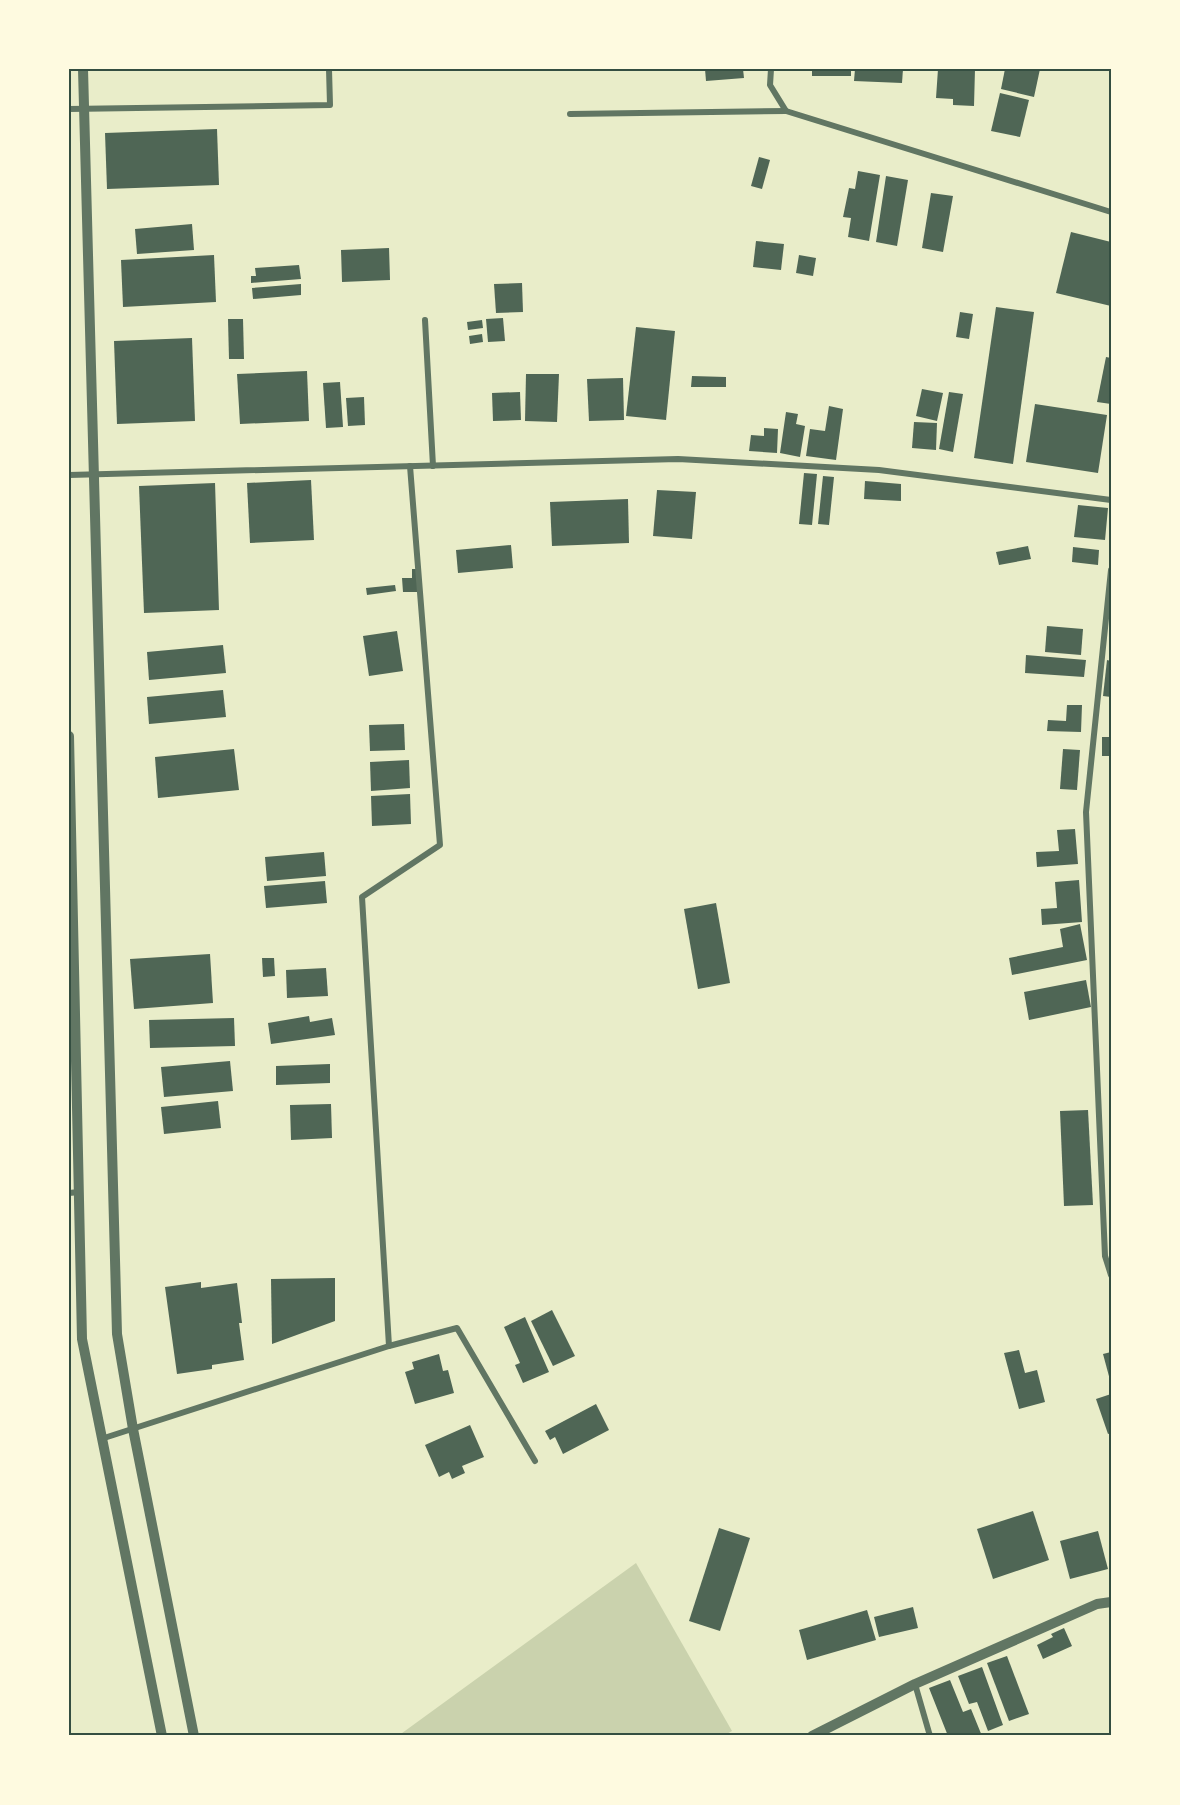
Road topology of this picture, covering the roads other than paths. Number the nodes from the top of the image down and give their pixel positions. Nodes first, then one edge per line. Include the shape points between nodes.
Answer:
1 (83, 69) edge
2 (329, 69) edge
3 (771, 69) edge
4 (69, 109) edge
5 (84, 109) junction
6 (786, 111) junction
7 (570, 114) dead end
8 (1111, 212) edge
9 (425, 320) dead end
10 (410, 466) junction
11 (433, 466) junction
12 (69, 475) edge
13 (94, 475) junction
14 (1111, 500) edge
15 (1111, 570) edge
16 (1103, 643) junction
17 (1111, 644) edge
18 (69, 736) edge
19 (74, 1192) edge
20 (1111, 1275) edge
21 (389, 1346) junction
22 (133, 1428) junction
23 (101, 1439) junction
24 (535, 1461) dead end
25 (1111, 1602) edge
26 (915, 1684) junction
27 (162, 1736) edge
28 (195, 1736) edge
29 (812, 1736) edge
30 (930, 1736) edge

1 - 5 street
2 - 5 street via 330,105
3 - 6 street via 770,85
4 - 5 street
5 - 13 street
6 - 7 street
6 - 8 street
9 - 11 street
10 - 11 street
10 - 13 street
10 - 21 street via 440,845 362,897
11 - 14 street via 678,459 879,470
12 - 13 street
13 - 22 street via 117,1334
15 - 16 street
16 - 17 street
16 - 20 street via 1086,812 1105,1256
18 - 19 street
19 - 23 street via 82,1339
21 - 22 street
21 - 24 street via 457,1328
22 - 23 street
22 - 28 street
23 - 27 street
25 - 26 street via 1097,1604
26 - 29 street
26 - 30 street

